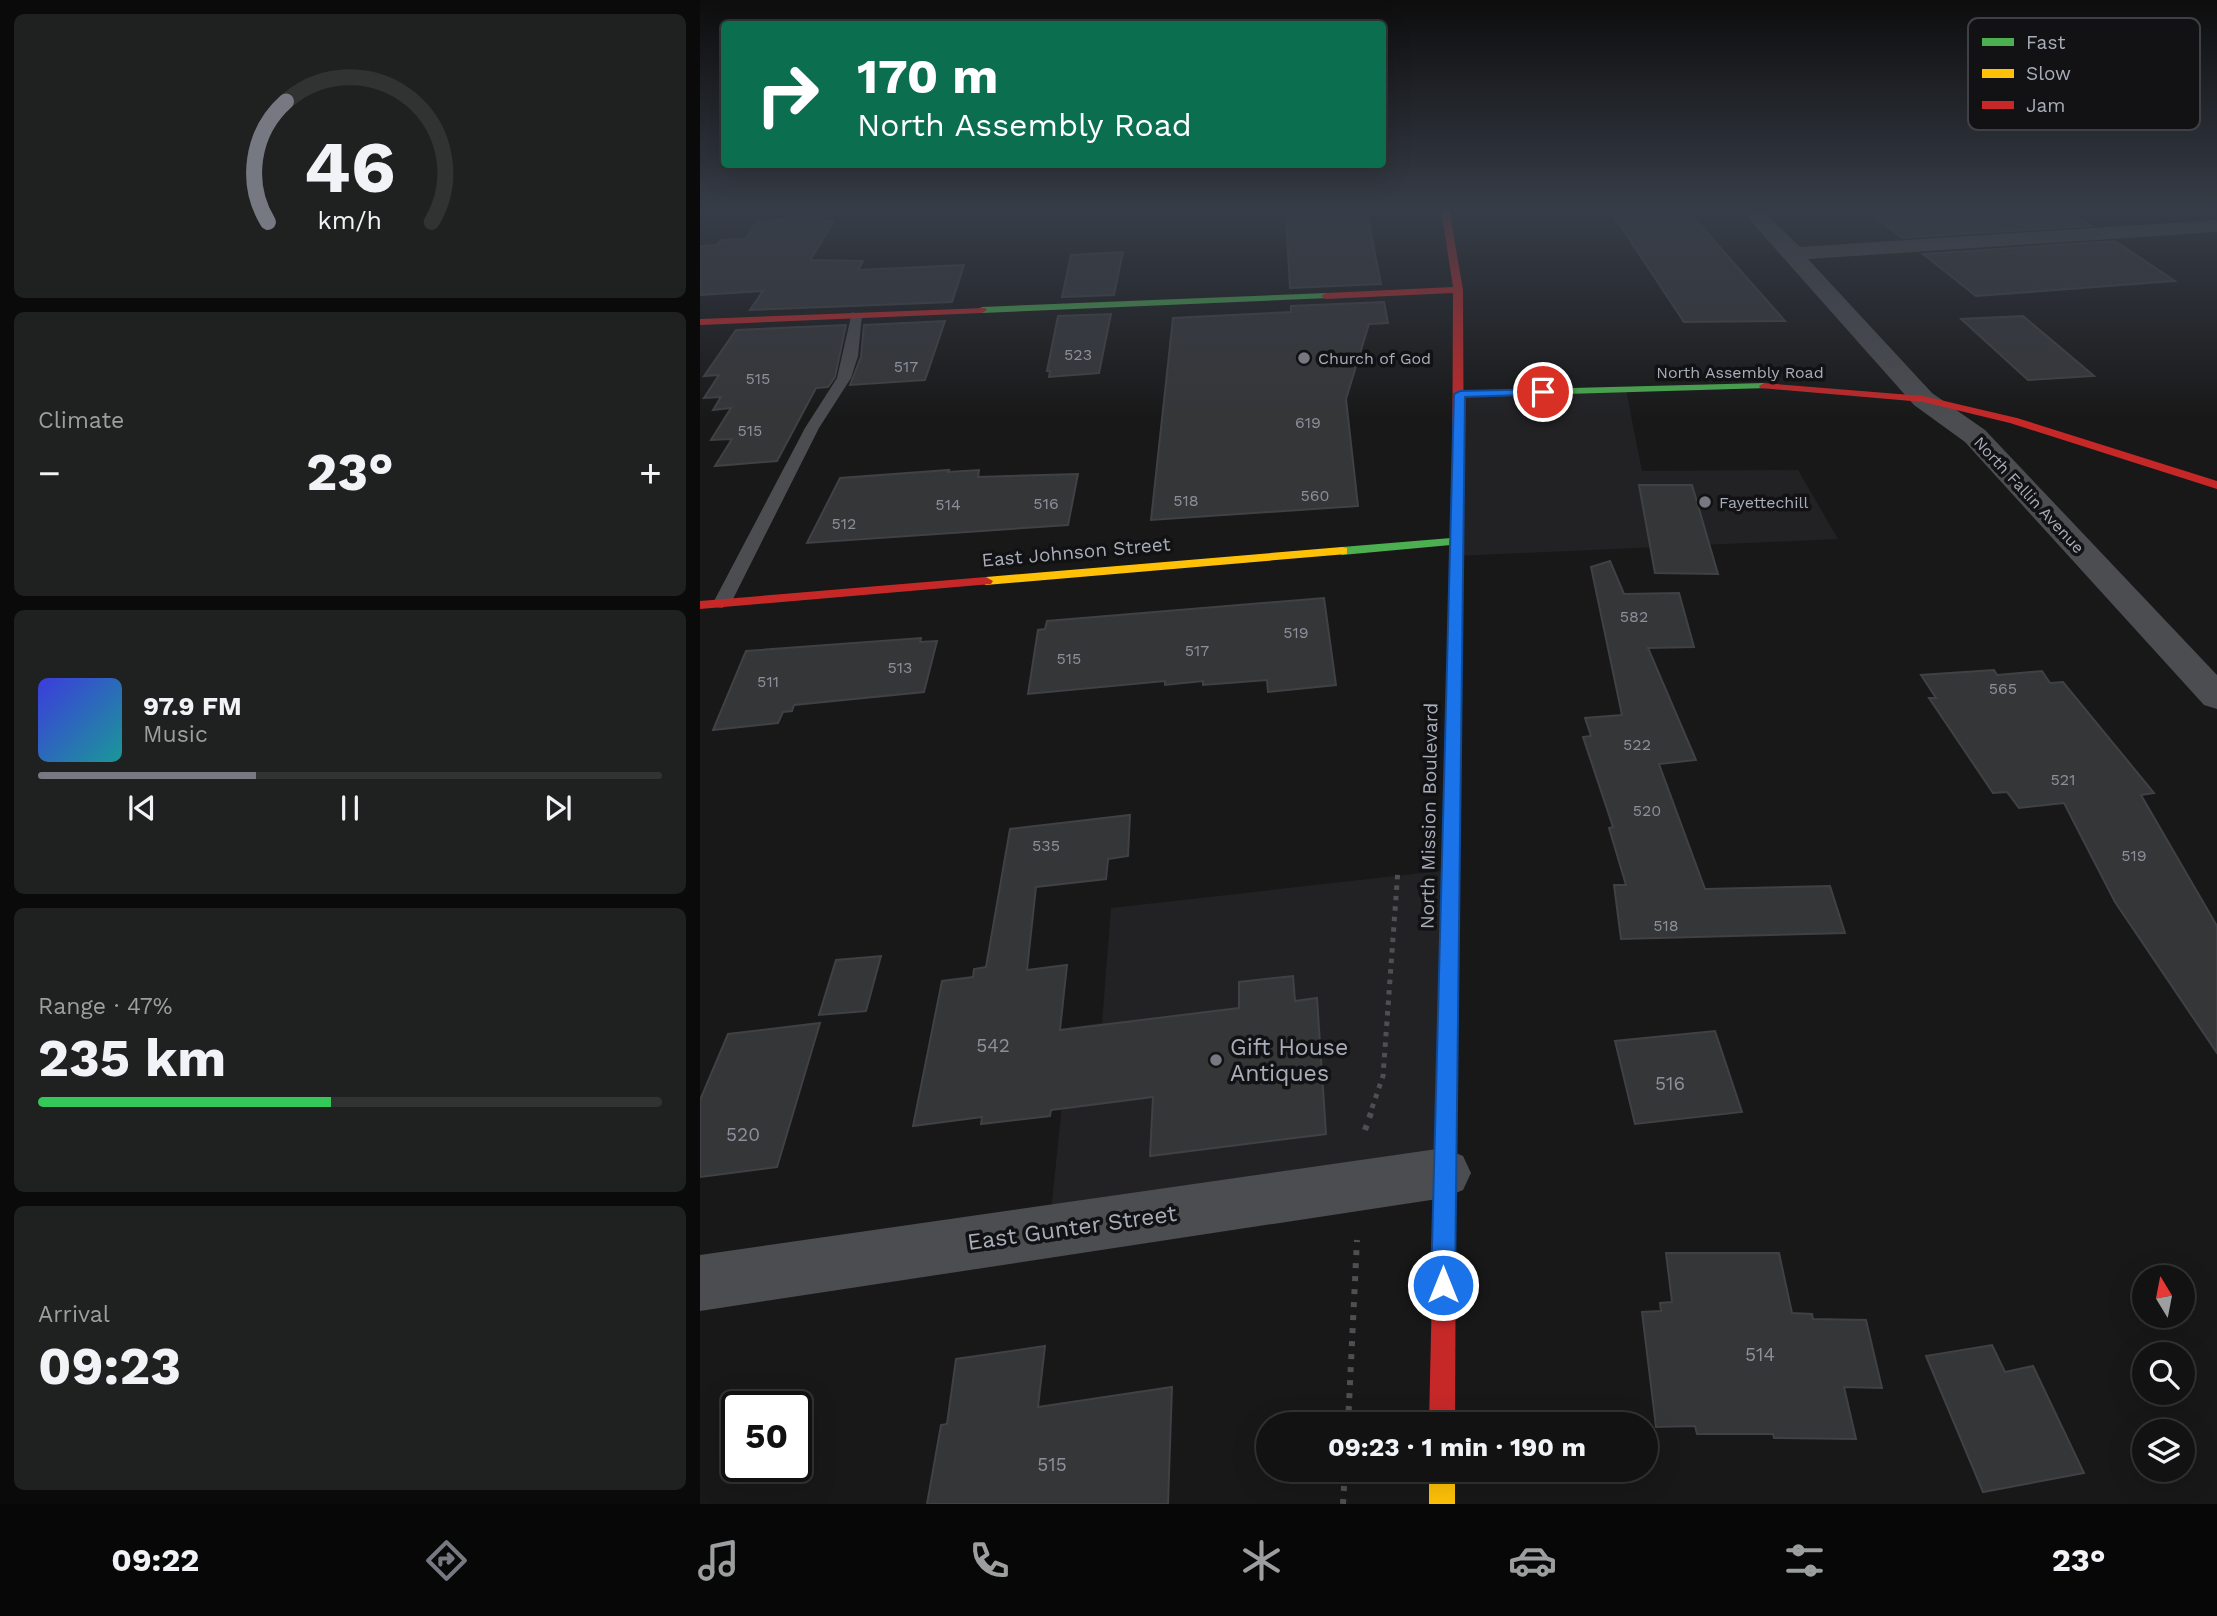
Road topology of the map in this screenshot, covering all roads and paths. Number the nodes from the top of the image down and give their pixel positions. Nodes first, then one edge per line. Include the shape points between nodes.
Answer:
1 (1456, 279) edge
2 (1812, 279) edge
3 (1458, 290) junction
4 (856, 315) junction
5 (700, 322) edge
6 (1460, 394) junction
7 (1923, 398) junction
8 (2211, 479) edge
9 (1455, 541) junction
10 (722, 603) junction
11 (700, 605) edge
12 (2217, 696) edge
13 (1399, 863) dead end
14 (1365, 1132) dead end
15 (1444, 1173) junction
16 (1358, 1231) dead end
17 (700, 1283) edge
18 (1349, 1412) edge
19 (1442, 1412) edge
20 (1344, 1482) edge
21 (1442, 1482) edge
22 (1343, 1504) edge
23 (1442, 1504) edge

1 - 3 street, North Mission Boulevard
2 - 7 street, North Fallin Avenue
3 - 4 street
3 - 6 street, North Mission Boulevard
4 - 5 street
4 - 10 lane via 844,378 812,428
6 - 7 street, North Assembly Road via 1775,386
6 - 9 street, North Mission Boulevard
7 - 8 street, North Assembly Road
7 - 12 street, North Fallin Avenue via 1975,436
9 - 10 street, East Johnson Street
9 - 15 street, North Mission Boulevard
10 - 11 street, East Johnson Street
13 - 14 path via 1383,1076
15 - 17 street, East Gunter Street
15 - 19 street, North Mission Boulevard
16 - 18 path
20 - 22 path
21 - 23 street

